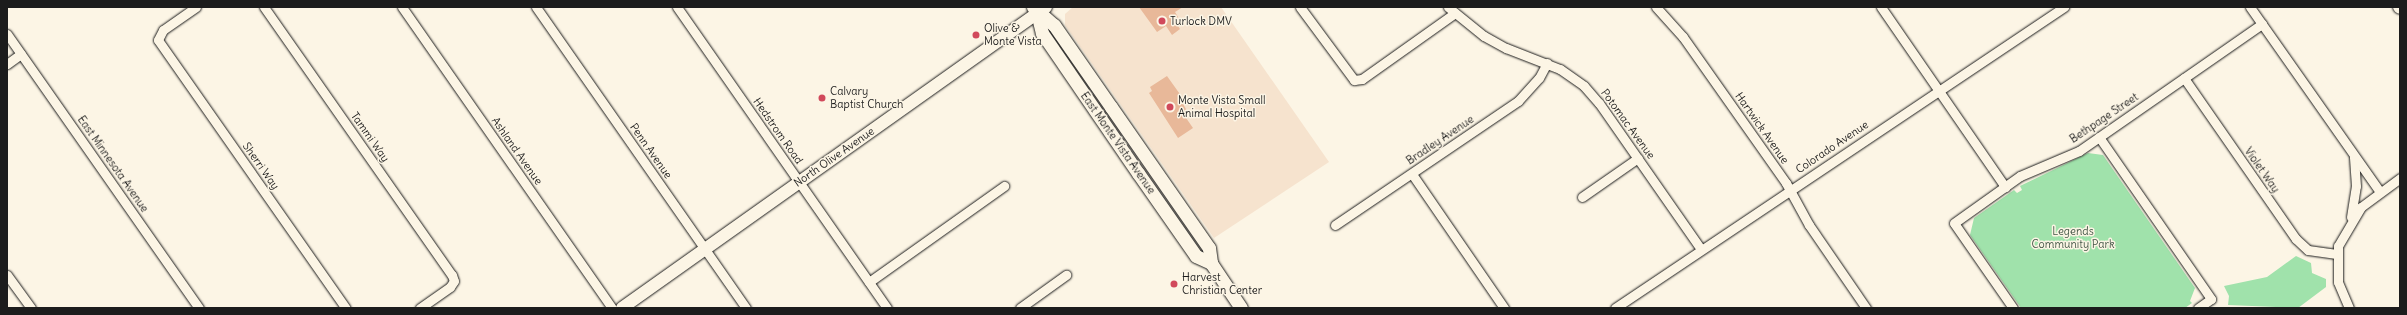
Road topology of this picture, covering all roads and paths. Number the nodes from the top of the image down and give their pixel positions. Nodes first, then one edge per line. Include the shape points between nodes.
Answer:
1 (196, 7) edge
2 (264, 7) edge
3 (402, 7) edge
4 (536, 7) edge
5 (677, 7) edge
6 (1300, 7) edge
7 (1656, 7) edge
8 (1881, 7) edge
9 (2064, 7) edge
10 (2250, 7) edge
11 (1039, 9) edge
12 (1452, 10) edge
13 (2262, 24) junction
14 (7, 34) edge
15 (21, 54) junction
16 (1547, 63) junction
17 (7, 64) edge
18 (2184, 78) junction
19 (1938, 91) junction
20 (2099, 137) junction
21 (2354, 155) junction
22 (1638, 158) junction
23 (1138, 173) junction
24 (1412, 174) junction
25 (2400, 178) edge
26 (799, 182) junction
27 (1004, 186) dead end
28 (2005, 187) junction
29 (1791, 190) junction
30 (2380, 192) junction
31 (1582, 196) dead end
32 (1182, 210) junction
33 (2351, 219) junction
34 (1335, 226) dead end
35 (705, 249) junction
36 (1701, 249) junction
37 (2335, 254) junction
38 (1211, 264) junction
39 (7, 275) edge
40 (1066, 275) dead end
41 (869, 282) junction
42 (425, 307) edge
43 (31, 308) edge
44 (199, 308) edge
45 (346, 308) edge
46 (612, 308) edge
47 (622, 308) edge
48 (746, 308) edge
49 (887, 308) edge
50 (1020, 308) edge
51 (1242, 308) edge
52 (1504, 308) edge
53 (1614, 308) edge
54 (1866, 308) edge
55 (2013, 308) edge
56 (2198, 308) edge
57 (2348, 308) edge

1 - 45 street, Sherri Way via 158,37
2 - 42 street, Tammi Way via 452,275 454,281
3 - 46 street, Ashland Avenue
4 - 35 street, Penn Avenue
5 - 26 street, Hedstrom Road
6 - 12 street via 1354,80 1362,79
7 - 29 street, Hartwick Avenue via 1683,37
8 - 19 street
9 - 19 street, Colorado Avenue
10 - 13 street
11 - 23 main road, East Monte Vista Avenue via 1042,33
11 - 26 street, North Olive Avenue
11 - 32 main road, East Monte Vista Avenue via 1054,25
12 - 16 street, Potomac Avenue via 1506,48
13 - 18 street, Bethpage Street
13 - 21 street
14 - 15 street, East Minnesota Avenue
15 - 17 street
15 - 44 street, East Minnesota Avenue
16 - 22 street, Potomac Avenue via 1570,75 1591,93
16 - 24 street, Bradley Avenue via 1539,78 1518,101
18 - 20 street, Bethpage Street
18 - 37 street, Violet Way via 2301,246
19 - 28 street
19 - 29 street, Colorado Avenue
20 - 28 street, Bethpage Street via 2076,152 2034,169
20 - 56 street via 2211,299
21 - 30 street
21 - 33 street via 2356,186
22 - 31 street
22 - 36 street, Potomac Avenue
23 - 32 main road via 1158,190 1173,210
23 - 38 main road, East Monte Vista Avenue via 1196,256
24 - 34 street, Bradley Avenue
24 - 52 street
25 - 30 street
26 - 35 street, North Olive Avenue
26 - 41 street, Hedstrom Road
27 - 41 street
28 - 55 street, Bethpage Street via 1954,223
29 - 36 street, Colorado Avenue
29 - 54 street, Hartwick Avenue via 1809,225
30 - 33 street
32 - 38 main road, East Monte Vista Avenue via 1208,248
33 - 37 street
35 - 47 street, North Olive Avenue
35 - 48 street, Penn Avenue
36 - 53 street, Colorado Avenue
37 - 57 street via 2338,282
38 - 51 main road, East Monte Vista Avenue
39 - 43 street
40 - 50 street
41 - 49 street, Hedstrom Road

